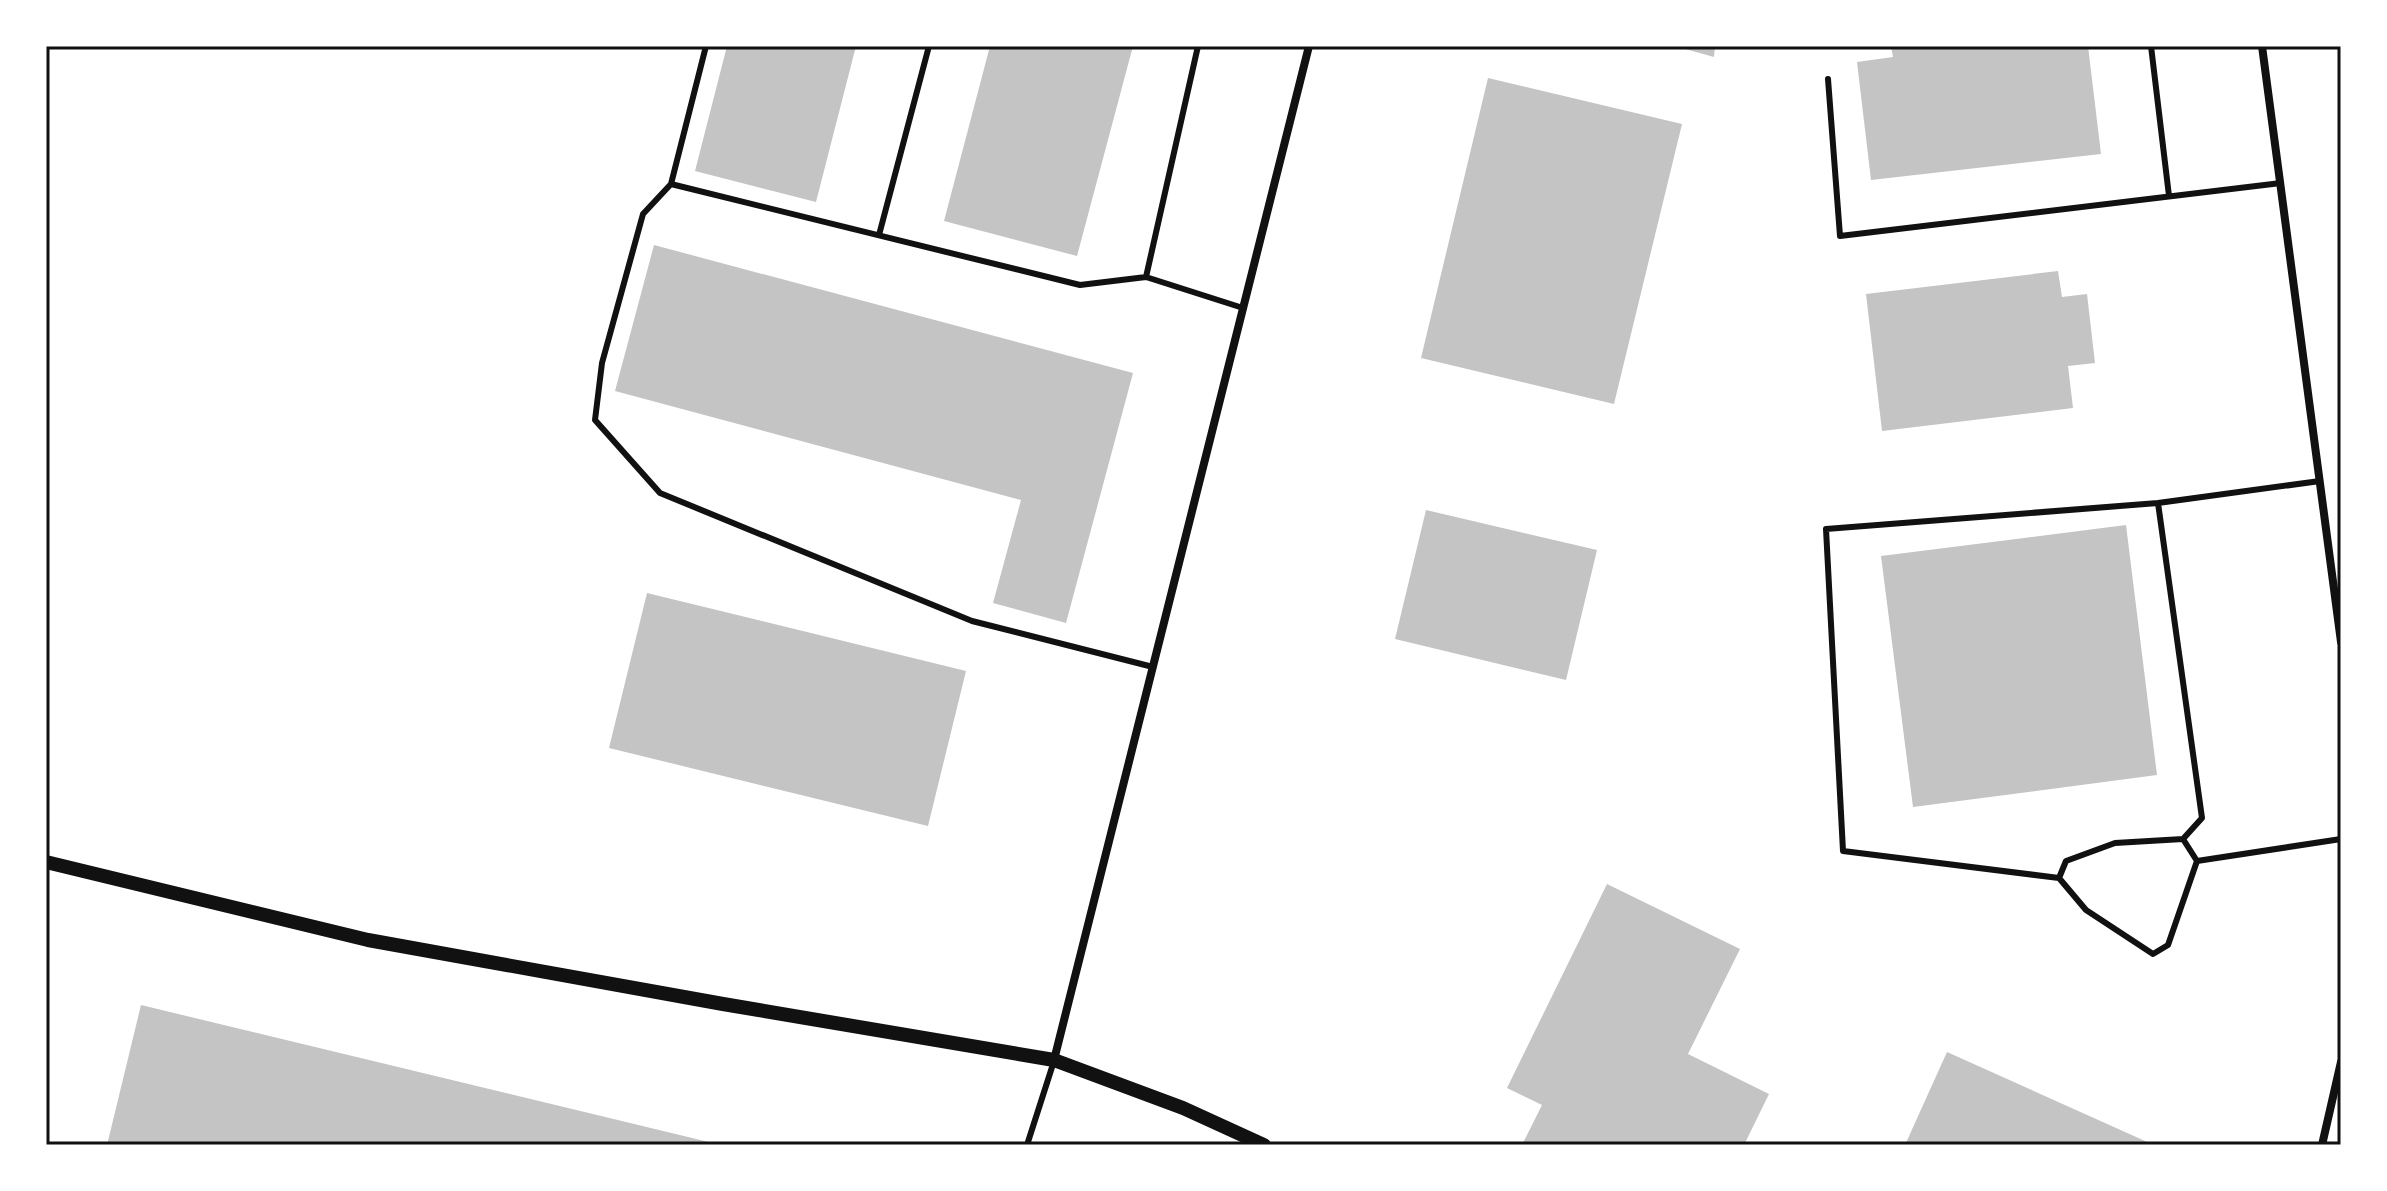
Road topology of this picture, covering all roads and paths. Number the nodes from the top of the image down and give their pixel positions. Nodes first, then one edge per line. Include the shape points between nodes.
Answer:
1 (706, 46) edge
2 (929, 46) edge
3 (1198, 46) edge
4 (1309, 46) edge
5 (2151, 46) edge
6 (2262, 46) edge
7 (1828, 79) dead end
8 (2281, 183) junction
9 (671, 184) junction
10 (2169, 196) junction
11 (879, 235) junction
12 (1146, 277) junction
13 (1243, 308) junction
14 (2320, 481) junction
15 (2158, 503) junction
16 (2341, 642) edge
17 (1153, 667) junction
18 (2183, 839) junction
19 (2341, 839) edge
20 (2197, 861) junction
21 (46, 862) edge
22 (2059, 878) junction
23 (1054, 1060) junction
24 (2341, 1062) edge
25 (1027, 1145) edge
26 (1264, 1145) edge
27 (2322, 1145) edge

1 - 9 lane
2 - 11 lane
3 - 12 lane
4 - 13 street
5 - 10 lane
6 - 8 street
7 - 10 lane via 1840,236
8 - 10 lane
8 - 14 street
9 - 11 lane
9 - 17 lane via 643,214 602,363 595,420 660,493 972,621
11 - 12 lane via 1080,285
12 - 13 lane
13 - 17 street
14 - 15 lane
14 - 16 street
15 - 18 lane via 2202,818
15 - 22 lane via 1826,529 1843,851
17 - 23 street
18 - 20 lane
18 - 22 lane via 2115,843 2066,861
19 - 20 lane
20 - 22 lane via 2168,945 2153,954 2086,910
21 - 23 street via 368,940
23 - 25 lane
23 - 26 street
24 - 27 street

